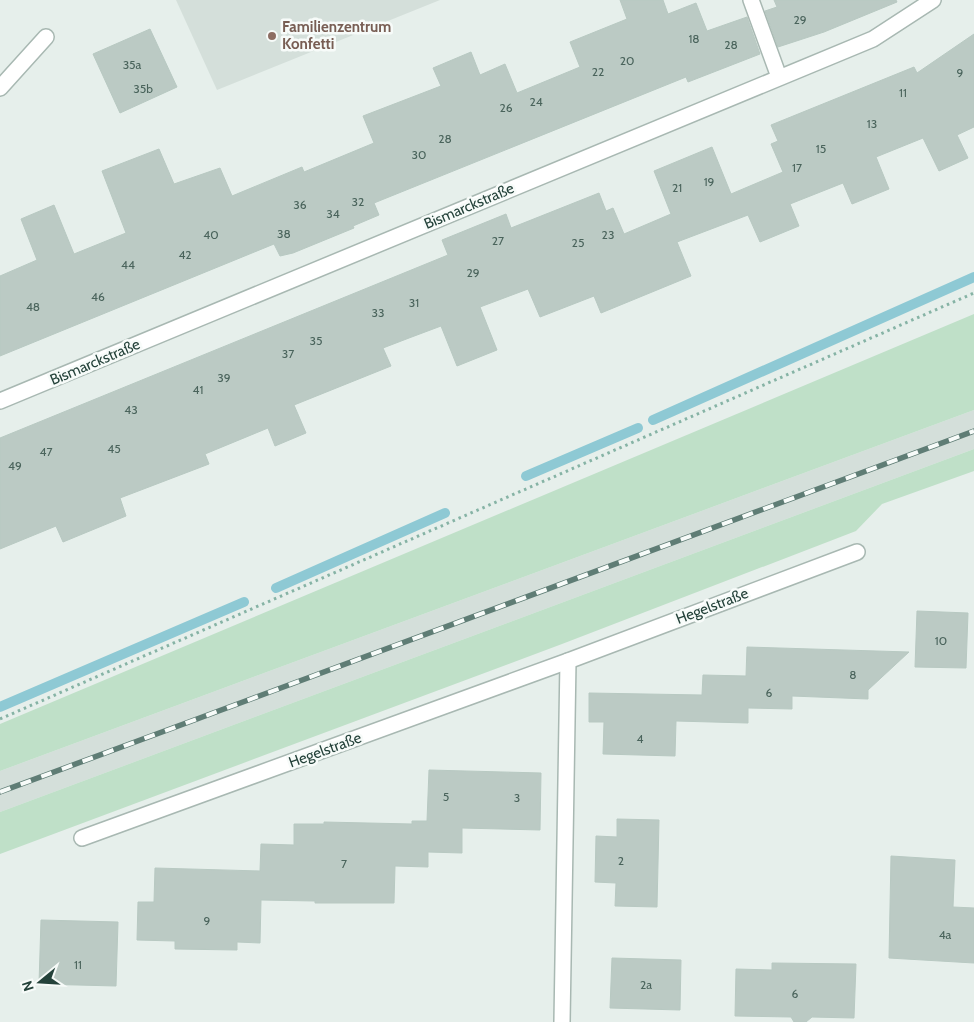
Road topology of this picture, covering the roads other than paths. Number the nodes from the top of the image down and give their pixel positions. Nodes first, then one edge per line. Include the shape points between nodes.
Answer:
1 (751, 0) edge
2 (932, 0) edge
3 (46, 37) dead end
4 (779, 77) junction
5 (0, 88) edge
6 (0, 401) edge
7 (857, 552) dead end
8 (568, 661) junction
9 (82, 838) dead end
10 (562, 1022) edge

1 - 4 street
2 - 4 street, Bismarckstraße via 873,39
3 - 5 street
4 - 6 street, Bismarckstraße
7 - 8 street, Hegelstraße
8 - 9 street, Hegelstraße
8 - 10 street

